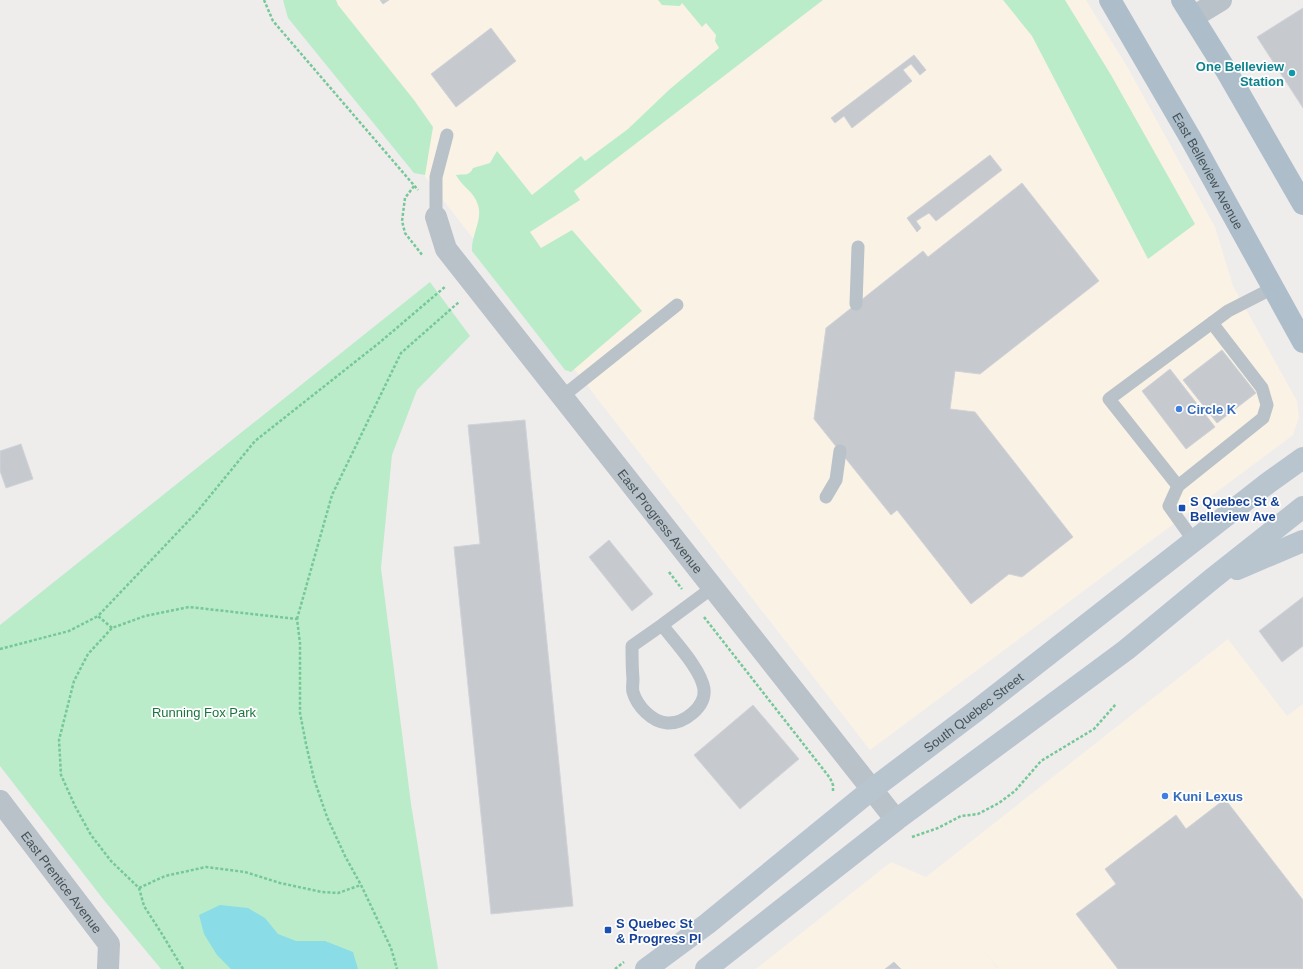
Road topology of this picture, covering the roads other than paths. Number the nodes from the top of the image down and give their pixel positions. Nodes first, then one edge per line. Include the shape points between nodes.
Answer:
1 (1110, 0) edge
2 (1221, 0) edge
3 (1188, 8) edge
4 (447, 134) dead end
5 (1303, 204) edge
6 (436, 217) joint
7 (858, 247) dead end
8 (1273, 288) junction
9 (856, 304) dead end
10 (677, 305) dead end
11 (1212, 323) junction
12 (1303, 342) edge
13 (563, 396) junction
14 (840, 451) dead end
15 (1303, 458) edge
16 (1178, 486) junction
17 (826, 497) dead end
18 (1303, 507) edge
19 (1194, 541) junction
20 (1303, 541) edge
21 (1212, 579) junction
22 (712, 588) junction
23 (662, 625) junction
24 (871, 790) junction
25 (0, 801) edge
26 (896, 820) junction
27 (108, 968) dead end
28 (646, 969) edge
29 (706, 969) edge

1 - 8 main road, East Belleview Avenue via 1191,139
2 - 3 street
3 - 5 main road
4 - 6 lane via 436,177
6 - 13 street, East Progress Avenue via 446,249
7 - 9 lane
8 - 11 lane via 1228,311
8 - 12 main road, East Belleview Avenue
10 - 13 lane
11 - 16 lane via 1262,388 1267,405 1263,418
11 - 16 lane via 1109,399
13 - 22 street, East Progress Avenue
14 - 17 lane via 836,480
15 - 19 main road, South Quebec Street
16 - 19 lane via 1169,506
18 - 21 main road
19 - 24 main road, South Quebec Street
20 - 21 main road
21 - 26 main road via 1126,650
22 - 23 lane
22 - 24 street, East Progress Avenue
23 - 23 lane via 697,670 704,690 701,703 693,714 667,723 654,719 640,707 633,691 632,646
24 - 26 street, East Progress Avenue
24 - 28 main road, South Quebec Street via 707,924
25 - 27 street, East Prentice Avenue via 109,944
26 - 29 main road

